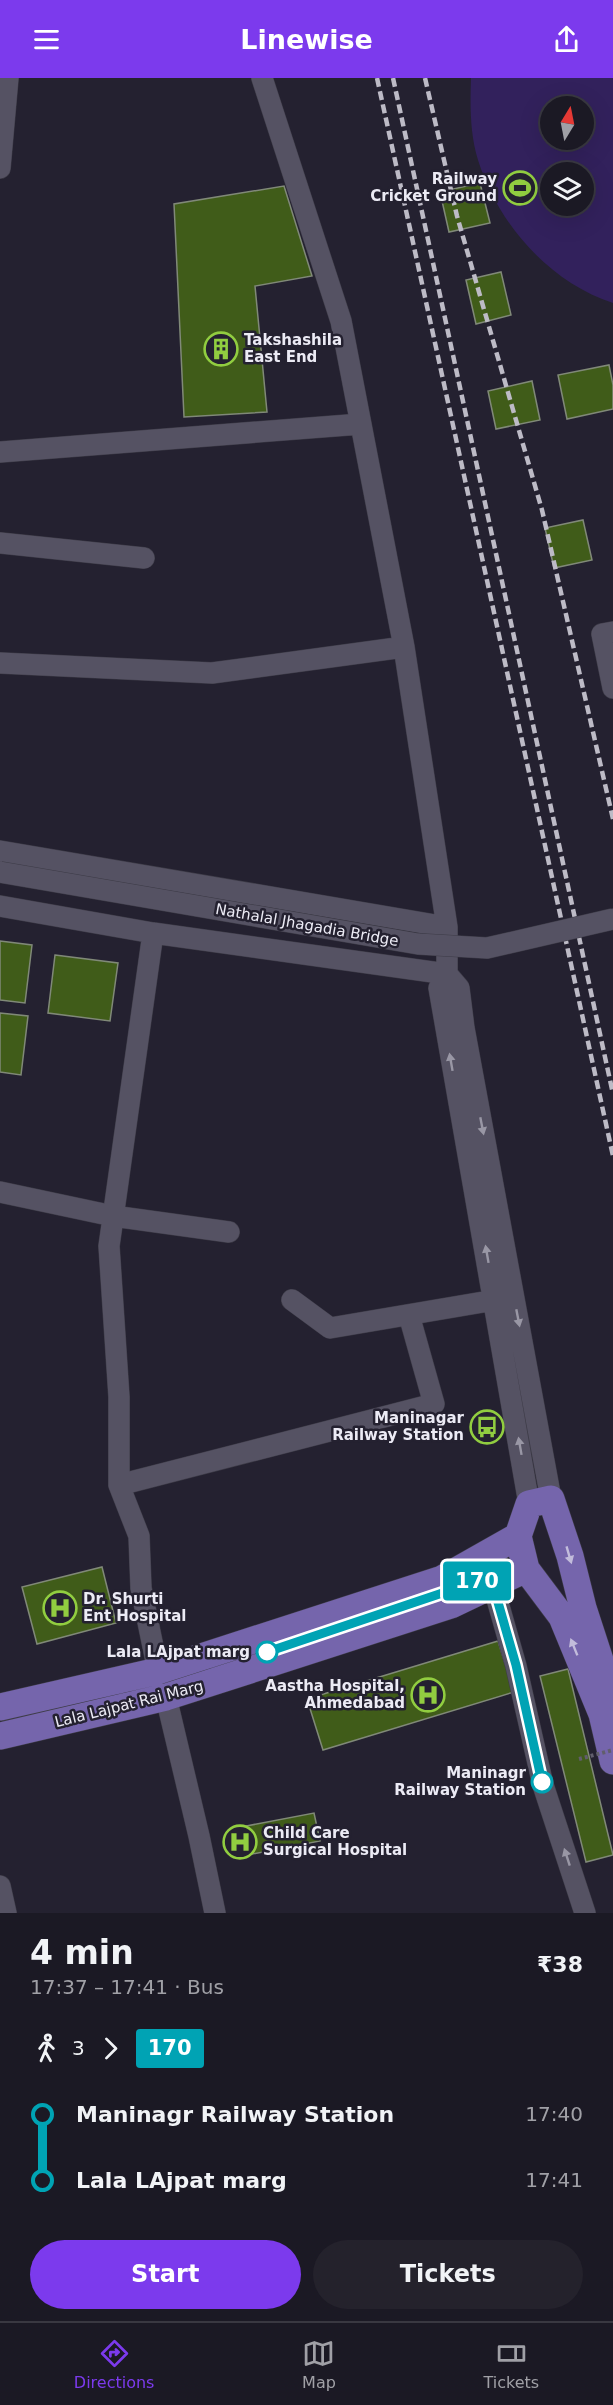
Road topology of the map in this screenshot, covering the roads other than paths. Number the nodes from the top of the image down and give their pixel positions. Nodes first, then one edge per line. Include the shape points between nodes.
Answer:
1 (8, 78) edge
2 (262, 78) edge
3 (0, 168) edge
4 (361, 424) junction
5 (0, 452) edge
6 (0, 543) edge
7 (144, 558) dead end
8 (613, 632) edge
9 (404, 647) junction
10 (0, 663) edge
11 (613, 687) edge
12 (0, 851) edge
13 (0, 872) edge
14 (0, 886) edge
15 (0, 906) edge
16 (613, 920) edge
17 (447, 927) junction
18 (153, 933) junction
19 (613, 934) edge
20 (447, 974) junction
21 (0, 1192) edge
22 (113, 1216) junction
23 (229, 1232) dead end
24 (292, 1300) dead end
25 (495, 1300) junction
26 (409, 1315) junction
27 (119, 1485) junction
28 (540, 1501) junction
29 (518, 1536) junction
30 (526, 1569) junction
31 (493, 1585) junction
32 (572, 1613) junction
33 (158, 1671) junction
34 (165, 1697) junction
35 (613, 1700) edge
36 (0, 1707) edge
37 (0, 1723) edge
38 (0, 1736) edge
39 (613, 1761) edge
40 (0, 1886) edge
41 (6, 1913) edge
42 (215, 1913) edge
43 (585, 1913) edge

1 - 3 street
2 - 4 street via 341,321
4 - 5 street
4 - 9 street
6 - 7 street
8 - 11 street via 602,634
9 - 10 street via 212,673
9 - 17 street
12 - 17 street
13 - 16 street, Nathalal Jhagadia Bridge, bridge via 418,944 487,948
14 - 19 street, Nathalal Jhagadia Bridge via 416,958 488,962
15 - 18 street
17 - 20 street
18 - 20 street
18 - 22 street
25 -> 20 street via 439,988
20 -> 28 street via 459,988
21 - 22 street
22 - 23 street
22 - 27 street via 109,1246 119,1397
24 - 26 street via 330,1328
25 - 26 street
28 -> 25 street
26 - 27 street via 434,1404
27 - 33 street via 139,1536 141,1588
28 - 29 main road
28 -> 32 main road via 570,1556
29 - 30 main road
29 - 33 main road, Lala Lajpat Rai Marg via 442,1579
30 - 31 main road, Lala Lajpat Rai Marg
30 - 32 main road
31 - 34 main road, Lala Lajpat Rai Marg via 451,1605
31 - 37 street via 484,1579 199,1674
43 -> 31 street via 543,1785
32 - 35 main road
39 -> 32 main road
33 - 36 main road, Lala Lajpat Rai Marg
34 - 38 main road, Lala Lajpat Rai Marg
34 - 42 street
40 - 41 street

